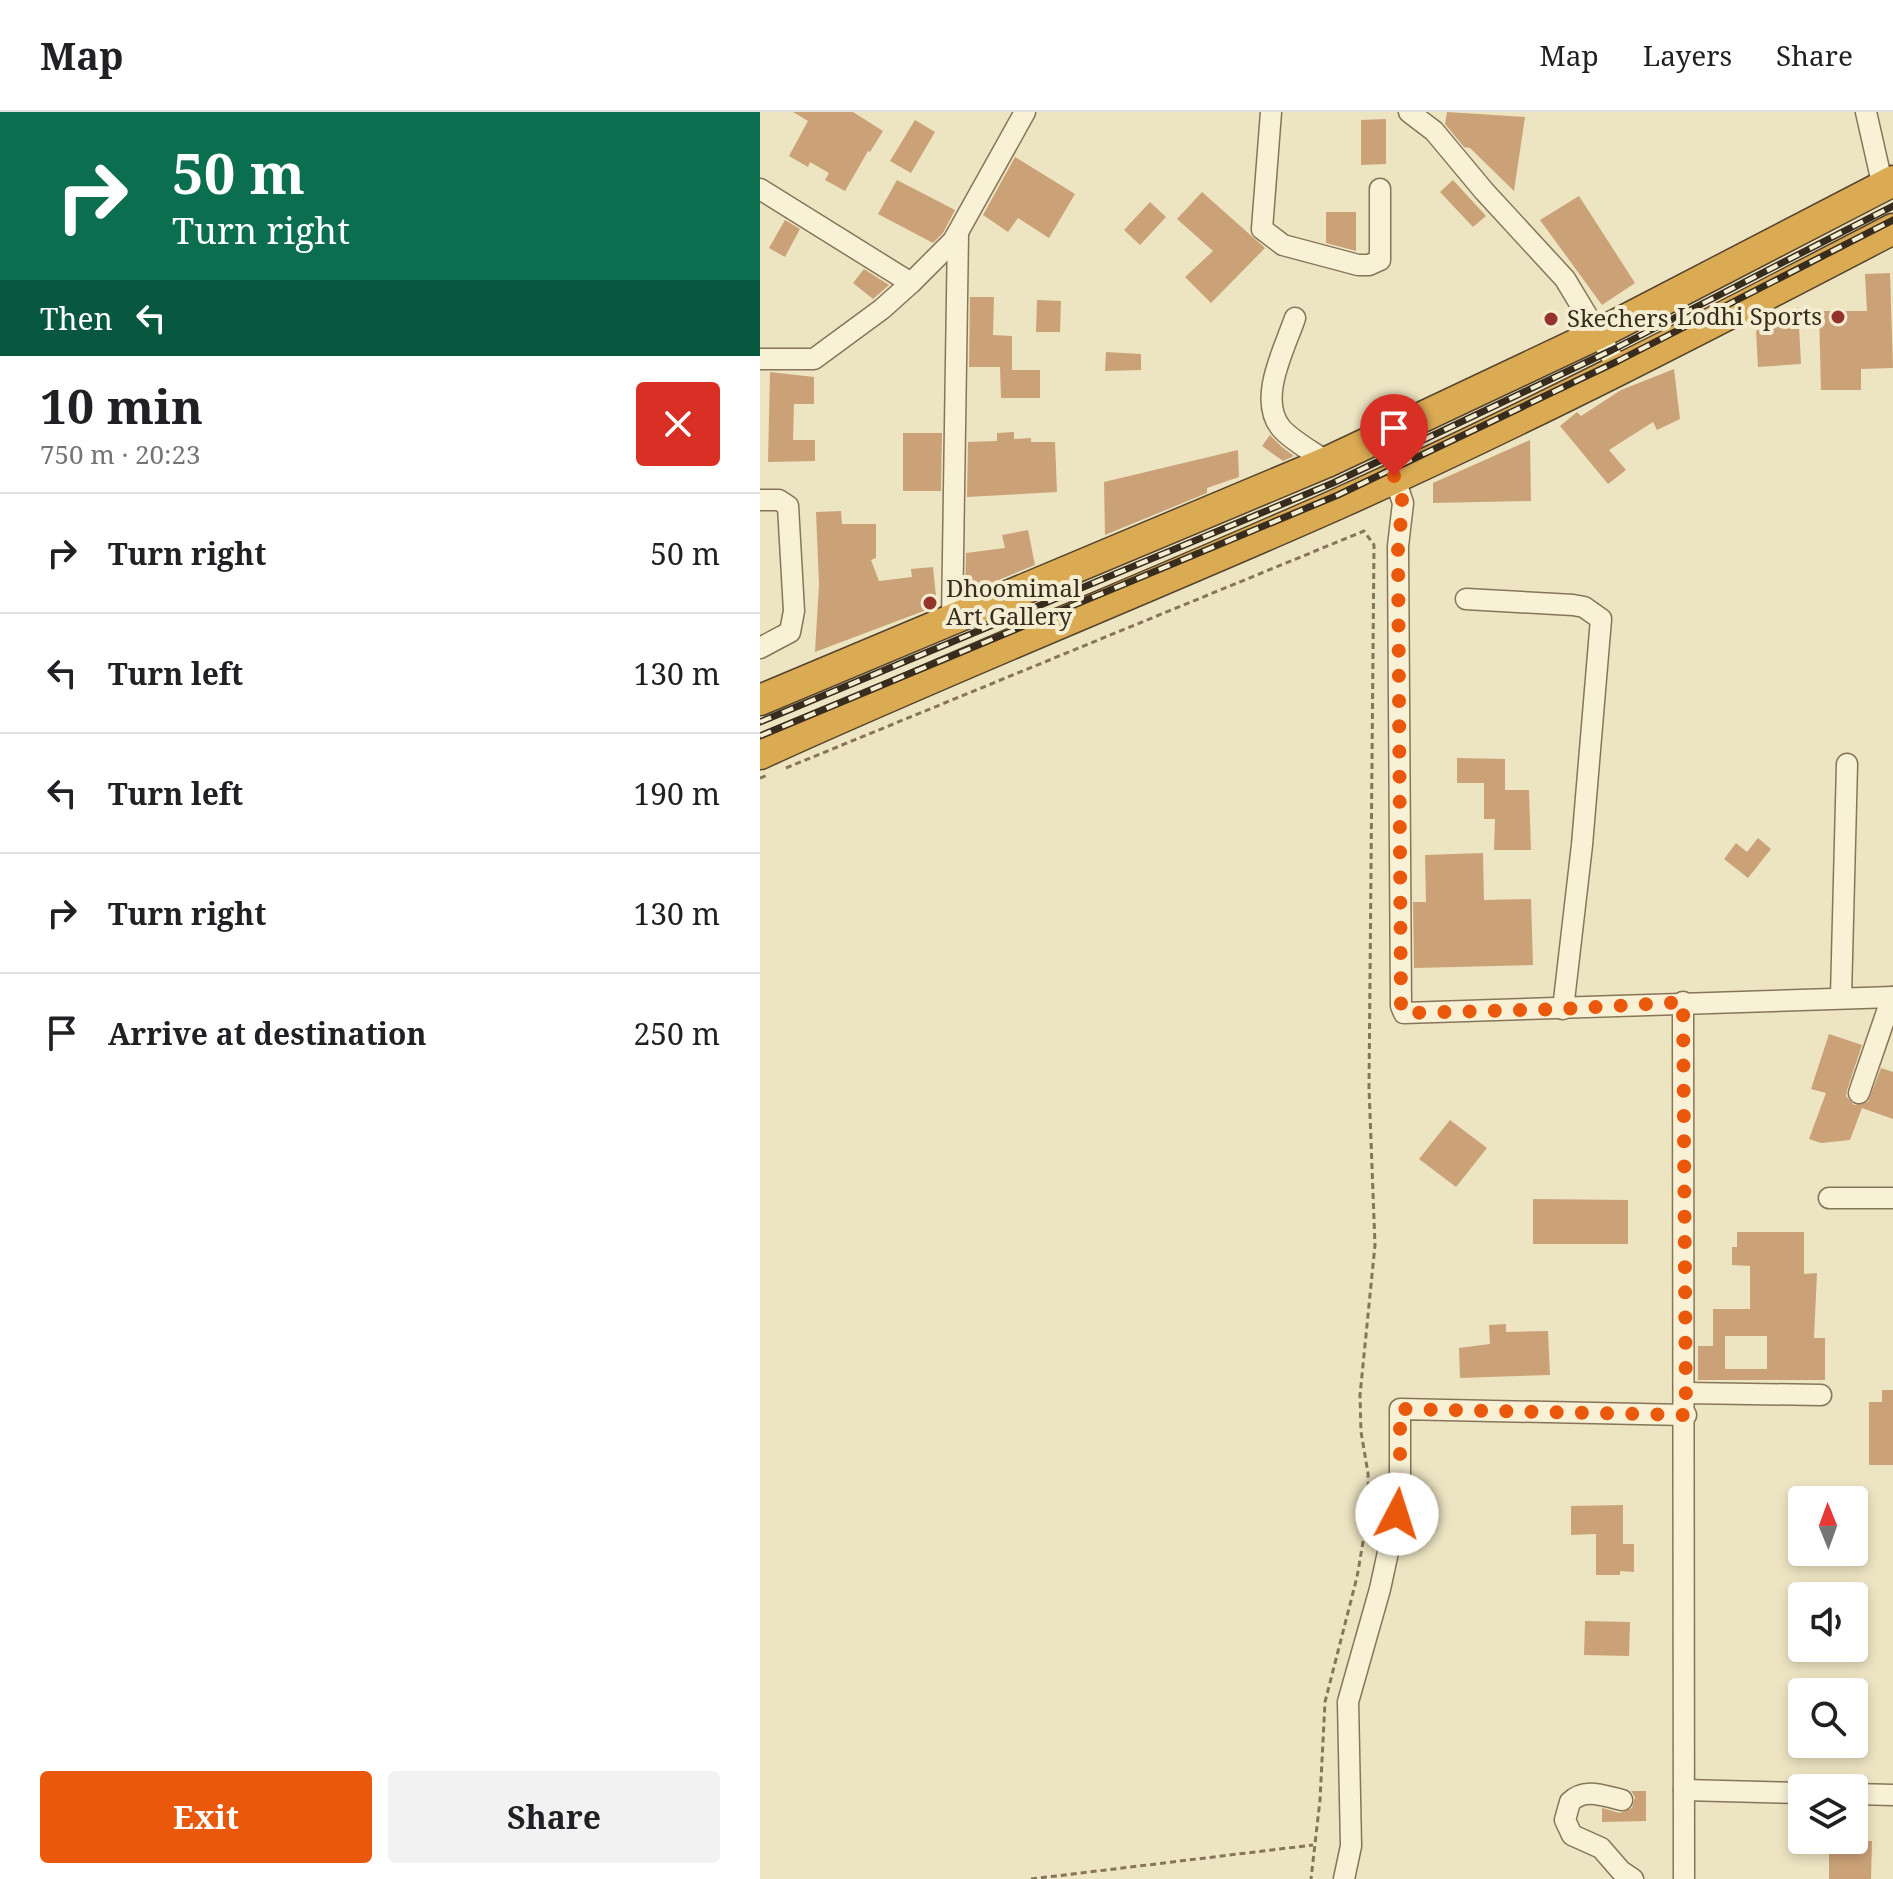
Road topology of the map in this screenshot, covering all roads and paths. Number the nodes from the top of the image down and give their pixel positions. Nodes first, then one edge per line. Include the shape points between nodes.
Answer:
1 (1025, 112) edge
2 (1271, 112) edge
3 (1409, 112) edge
4 (1866, 112) edge
5 (1434, 122) edge
6 (1888, 184) edge
7 (760, 189) edge
8 (1380, 189) dead end
9 (1893, 229) edge
10 (958, 233) junction
11 (911, 283) junction
12 (1295, 318) dead end
13 (1598, 334) junction
14 (760, 359) edge
15 (1621, 372) junction
16 (1327, 462) junction
17 (1394, 476) junction
18 (760, 500) edge
19 (1466, 599) dead end
20 (952, 621) junction
21 (760, 648) edge
22 (760, 700) edge
23 (760, 754) edge
24 (1847, 764) dead end
25 (760, 778) edge
26 (1841, 996) junction
27 (1892, 997) edge
28 (1683, 1002) junction
29 (1563, 1009) junction
30 (1859, 1093) dead end
31 (1829, 1198) dead end
32 (1893, 1198) edge
33 (1686, 1393) junction
34 (1821, 1395) dead end
35 (1686, 1415) junction
36 (1684, 1790) junction
37 (1788, 1793) edge
38 (1868, 1794) edge
39 (1893, 1795) edge
40 (1622, 1800) dead end
41 (1315, 1845) junction
42 (1031, 1879) edge
43 (1311, 1879) edge
44 (1344, 1879) edge
45 (1633, 1879) edge
46 (1682, 1879) edge

1 - 10 street
2 - 8 street via 1262,229 1283,245 1358,265 1380,260
3 - 5 street
4 - 6 street
5 - 13 street via 1484,191 1565,279
6 - 13 highway
7 - 11 street
9 - 15 highway
10 - 11 street
10 - 20 street
11 - 14 street via 814,359
12 - 16 street via 1278,366 1272,406 1282,430
13 - 15 street
13 - 16 highway
15 - 17 highway
16 - 20 highway
17 - 23 highway
17 - 29 street via 1403,514 1398,546 1401,1009
18 - 21 street via 788,506 794,611 790,632
19 - 29 street via 1573,605 1601,619
20 - 22 highway
24 - 26 street
25 - 41 path via 1364,531 1374,545 1369,1088 1375,1245 1360,1395 1369,1507 1321,1722
26 - 27 street
26 - 28 street
27 - 30 street
28 - 29 street
28 - 33 street
31 - 32 street
33 - 34 street
33 - 35 street
35 - 36 street
35 - 44 street via 1400,1409 1400,1497 1348,1702 1351,1846
36 - 37 street
36 - 46 street
38 - 39 street
40 - 45 street via 1581,1794 1570,1802 1565,1820 1572,1835 1597,1845
41 - 42 path
41 - 43 path

